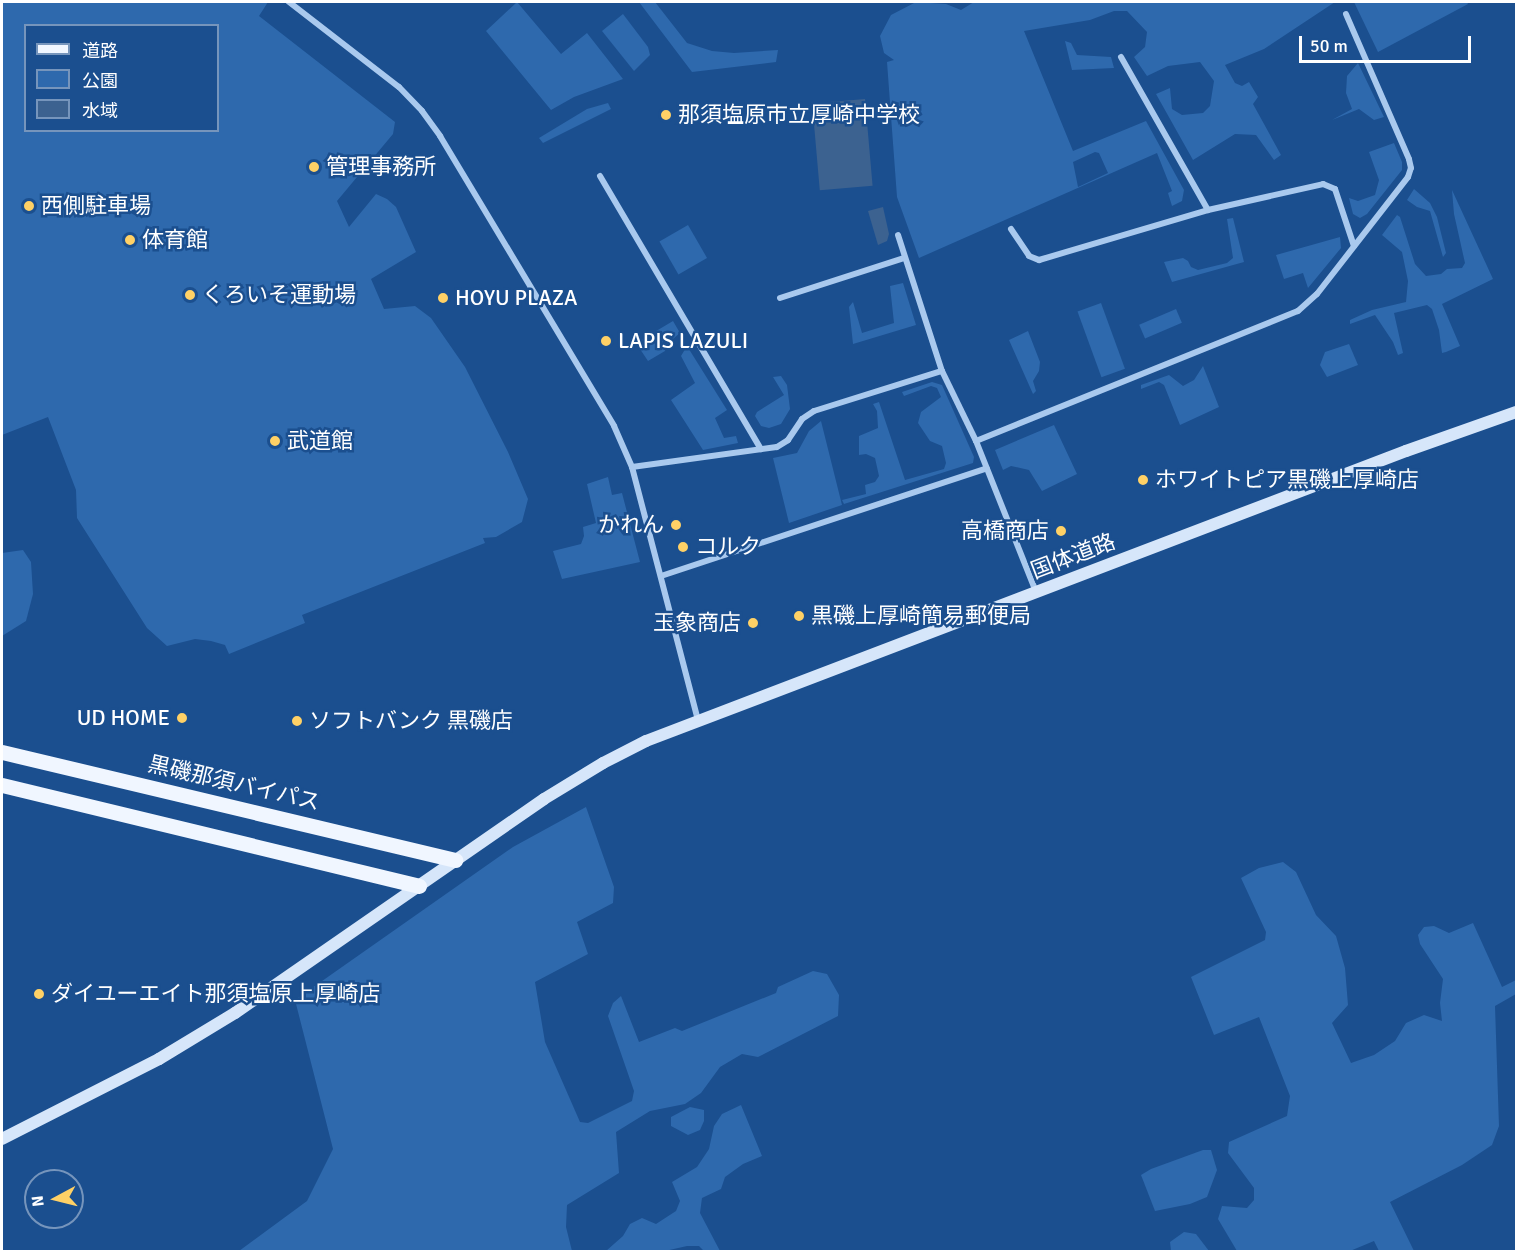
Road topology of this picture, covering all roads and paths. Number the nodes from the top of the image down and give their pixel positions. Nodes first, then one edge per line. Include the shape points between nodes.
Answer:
1 (289, 2) edge
2 (1346, 14) dead end
3 (1121, 57) dead end
4 (600, 176) dead end
5 (1208, 210) junction
6 (1011, 229) dead end
7 (898, 235) dead end
8 (1354, 246) junction
9 (904, 258) junction
10 (780, 298) dead end
11 (942, 371) junction
12 (1516, 412) edge
13 (976, 441) junction
14 (761, 449) junction
15 (632, 466) junction
16 (987, 468) junction
17 (661, 576) junction
18 (1036, 593) junction
19 (698, 720) junction
20 (2, 752) edge
21 (2, 785) edge
22 (455, 860) junction
23 (419, 886) junction
24 (2, 1138) edge

1 - 15 street via 399,87 422,111 614,426
2 - 8 street via 1411,168
3 - 5 street
4 - 14 street
5 - 6 street via 1039,260 1029,256
5 - 8 street via 1323,184 1335,189
7 - 9 street
8 - 13 street via 1317,294 1298,310
9 - 10 street
9 - 11 street
11 - 13 street
11 - 14 street via 814,411 802,419 788,440 777,447
12 - 18 street, 国体道路
13 - 16 street
14 - 15 street
15 - 17 street
16 - 17 street
16 - 18 street
17 - 19 street
18 - 19 street, 国体道路
19 - 22 street, 国体道路 via 603,763
20 - 22 main road, 黒磯那須バイパス
21 - 23 main road
22 - 23 street, 国体道路
23 - 24 street, 国体道路 via 226,1019 159,1059

